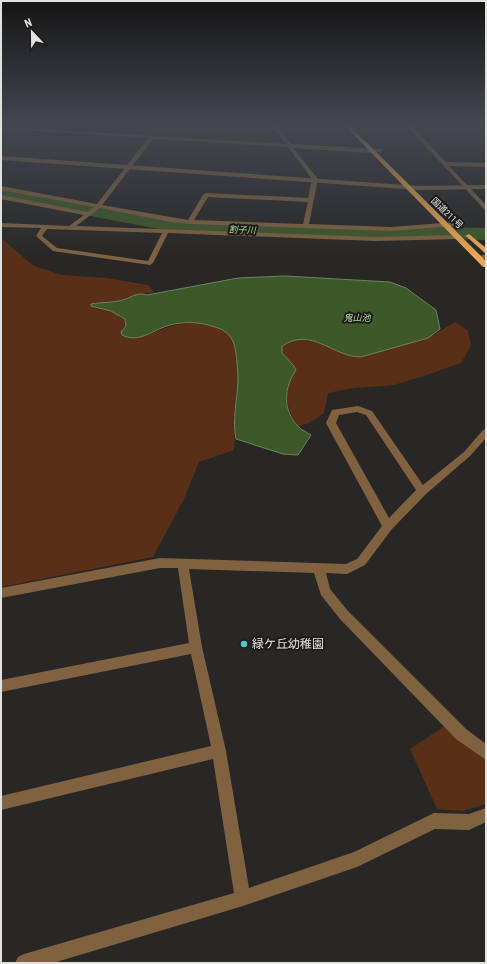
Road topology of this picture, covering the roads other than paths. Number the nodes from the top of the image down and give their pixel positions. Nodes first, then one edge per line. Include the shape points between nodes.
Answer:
1 (128, 168) edge
2 (144, 168) edge
3 (306, 168) edge
4 (389, 168) edge
5 (398, 168) edge
6 (449, 168) edge
7 (315, 179) junction
8 (408, 187) junction
9 (467, 187) junction
10 (486, 187) edge
11 (1, 188) edge
12 (419, 188) junction
13 (424, 193) dead end
14 (1, 197) edge
15 (311, 200) junction
16 (97, 207) junction
17 (486, 209) edge
18 (89, 214) junction
19 (450, 218) dead end
20 (190, 222) junction
21 (1, 224) edge
22 (46, 226) junction
23 (306, 226) junction
24 (71, 227) junction
25 (456, 230) junction
26 (166, 231) junction
27 (486, 252) edge
28 (483, 256) edge
29 (486, 264) edge
30 (486, 432) edge
31 (422, 491) junction
32 (388, 526) junction
33 (183, 564) junction
34 (319, 569) junction
35 (1, 593) edge
36 (196, 646) junction
37 (1, 686) edge
38 (219, 751) junction
39 (486, 753) edge
40 (1, 803) edge
41 (486, 815) edge
42 (243, 898) junction
43 (24, 963) edge

1 - 16 street
2 - 7 street
3 - 7 street
4 - 8 highway, 国道211号
5 - 12 highway, 国道211号
6 - 9 street
7 - 8 street
7 - 15 street
8 - 12 street
8 - 25 highway, 国道211号
9 - 10 street
9 - 12 street
9 - 17 street
11 - 16 street
12 - 13 highway, 国道211号
14 - 18 street
15 - 20 street via 206,195
15 - 23 street
16 - 18 street
16 - 20 street
18 - 24 street
19 - 25 highway, 国道211号
20 - 23 street
21 - 22 street
22 - 24 street
22 - 26 street via 39,236 55,250 150,263
23 - 25 street
24 - 26 street
25 - 26 street via 411,239
25 - 27 highway, 国道211号
25 - 28 highway, 国道211号
28 - 29 highway, 国道211号
30 - 31 street via 467,454
31 - 32 street
31 - 32 street via 369,412 358,409 335,412 331,423
32 - 34 street via 361,562 347,569
33 - 34 street
33 - 35 street via 160,564
33 - 36 street
34 - 39 street via 325,591 344,615 461,734
36 - 37 street
36 - 38 street
38 - 40 street
38 - 42 street
41 - 42 street via 469,822 434,821 357,859
42 - 43 street

